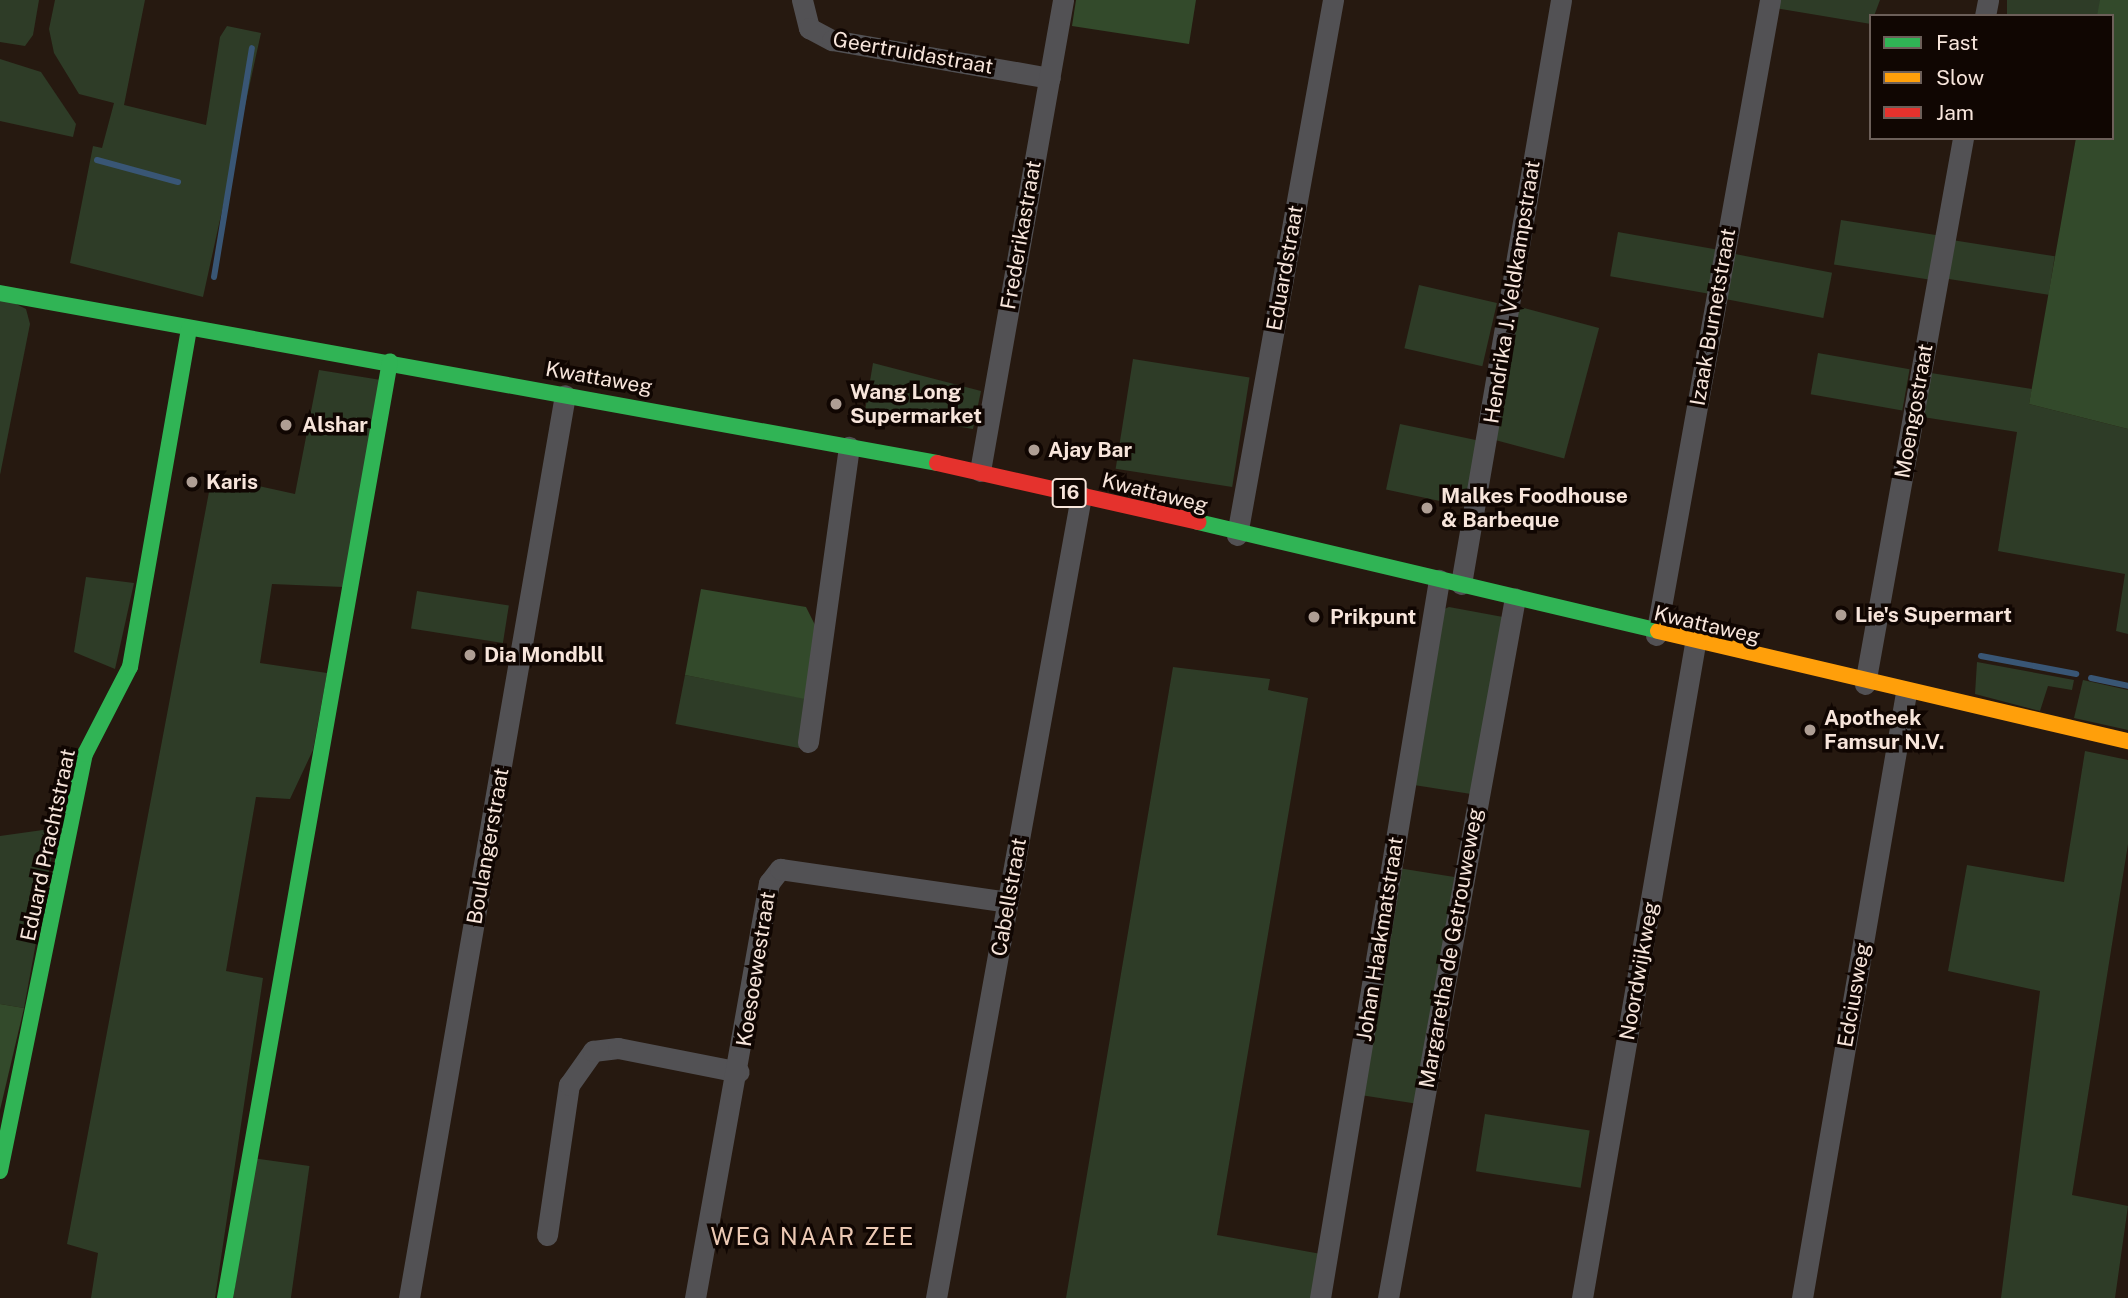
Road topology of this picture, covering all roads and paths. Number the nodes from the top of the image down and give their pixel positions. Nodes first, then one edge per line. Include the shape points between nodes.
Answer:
1 (802, 0) edge
2 (1063, 0) edge
3 (1333, 0) edge
4 (1561, 0) edge
5 (1770, 0) edge
6 (1050, 78) junction
7 (1963, 140) edge
8 (0, 293) edge
9 (189, 328) junction
10 (390, 361) junction
11 (565, 394) junction
12 (849, 447) junction
13 (980, 471) junction
14 (1081, 496) junction
15 (1237, 535) junction
16 (1439, 580) junction
17 (1461, 584) junction
18 (1516, 598) junction
19 (1656, 635) junction
20 (1695, 644) junction
21 (1865, 684) junction
22 (1906, 693) junction
23 (2128, 741) edge
24 (807, 742) dead end
25 (1008, 902) junction
26 (739, 1072) junction
27 (0, 1171) edge
28 (547, 1235) dead end
29 (225, 1298) edge
30 (409, 1298) edge
31 (695, 1298) edge
32 (936, 1298) edge
33 (1321, 1298) edge
34 (1388, 1298) edge
35 (1582, 1298) edge
36 (1802, 1298) edge

1 - 6 street, Geertruidastraat via 809,28 832,40
2 - 6 street, Frederikastraat
3 - 15 street, Eduardstraat
4 - 17 street, Hendrika J. Veldkampstraat
5 - 19 street, Izaak Burnetstraat
6 - 13 street, Frederikastraat
7 - 21 street, Moengostraat
8 - 9 main road, Kwattaweg / 16
9 - 10 main road, Kwattaweg / 16
9 - 27 main road, Eduard Prachtstraat via 130,667 85,754
10 - 11 main road, Kwattaweg / 16
10 - 29 main road
11 - 12 main road, Kwattaweg / 16
11 - 30 street, Boulangerstraat
12 - 13 main road, Kwattaweg / 16
12 - 24 street
13 - 14 main road, Kwattaweg / 16
14 - 15 main road, Kwattaweg / 16
14 - 25 street, Cabellstraat
15 - 16 main road, Kwattaweg / 16
16 - 17 main road, Kwattaweg / 16
16 - 33 street, Johan Haakmatstraat
17 - 18 main road, Kwattaweg / 16
18 - 19 main road, Kwattaweg / 16
18 - 34 street, Margaretha de Getrouweweg
19 - 20 main road, Kwattaweg / 16
20 - 21 main road, Kwattaweg / 16
20 - 35 street, Noordwijkweg
21 - 22 main road, Kwattaweg / 16
22 - 23 main road, Kwattaweg / 16
22 - 36 street, Edciusweg
25 - 26 street, Koesoewestraat via 780,869 769,883
25 - 32 street, Cabellstraat
26 - 28 street via 618,1048 593,1051 569,1085
26 - 31 street, Koesoewestraat

